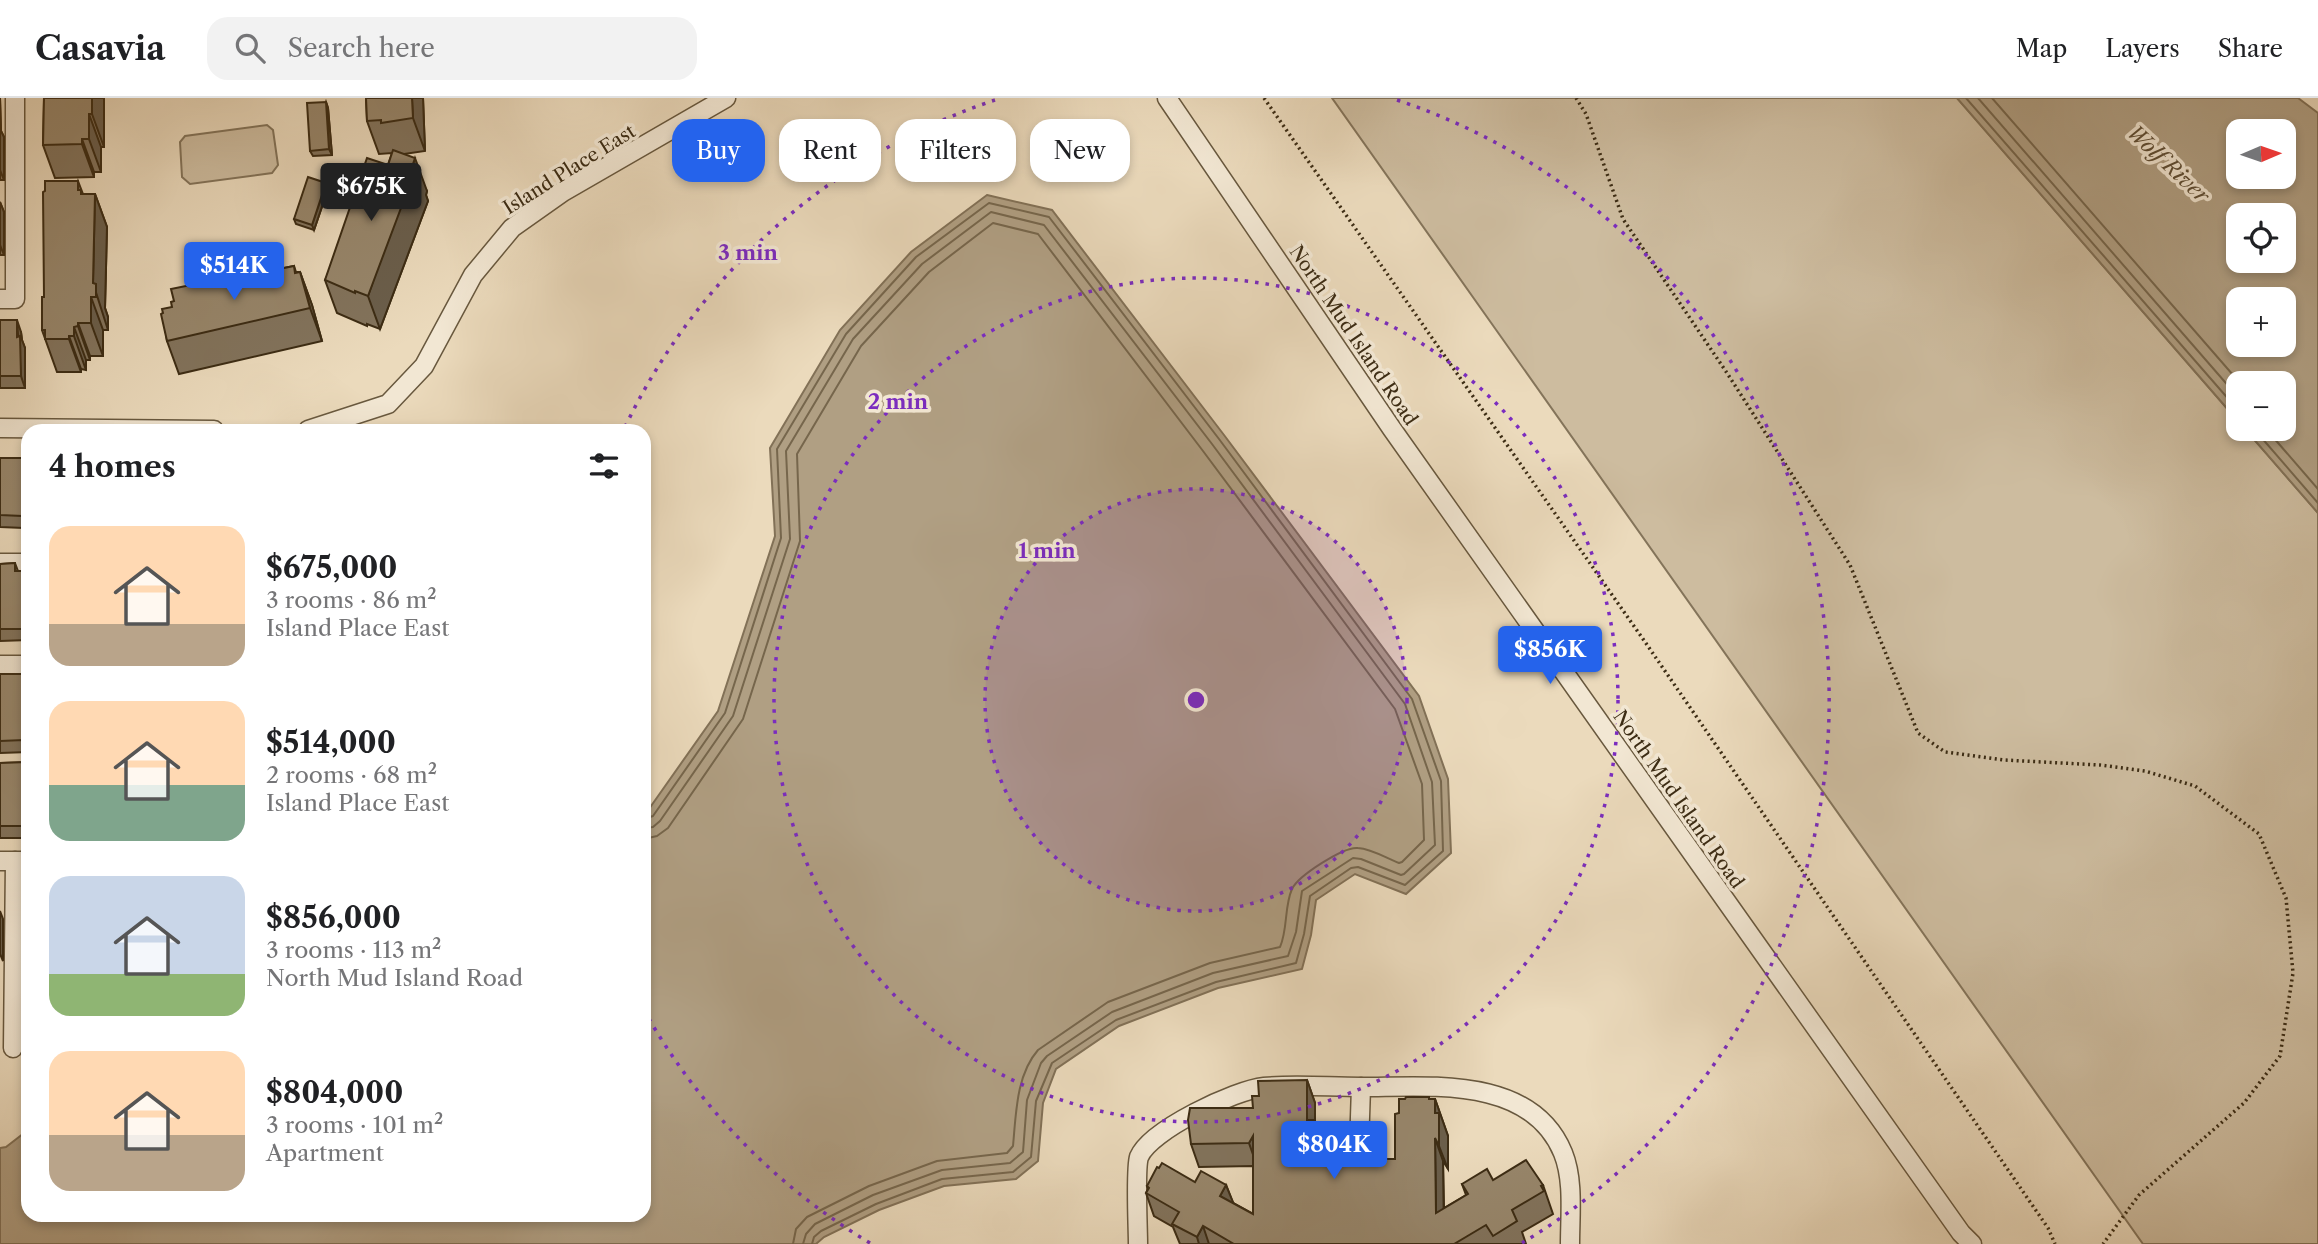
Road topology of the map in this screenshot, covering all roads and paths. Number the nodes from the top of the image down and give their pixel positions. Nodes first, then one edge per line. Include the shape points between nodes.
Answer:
1 (15, 98) edge
2 (726, 98) edge
3 (1167, 98) edge
4 (1265, 98) edge
5 (1577, 98) edge
6 (0, 299) edge
7 (326, 424) edge
8 (0, 428) edge
9 (21, 428) edge
10 (0, 563) edge
11 (21, 563) edge
12 (0, 665) edge
13 (21, 665) edge
14 (14, 861) edge
15 (21, 961) edge
16 (13, 1048) dead end
17 (1361, 1087) junction
18 (1359, 1147) dead end
19 (1138, 1244) edge
20 (1570, 1244) edge
21 (1972, 1244) edge
22 (2055, 1244) edge
23 (2103, 1244) edge

1 - 6 street via 15,299
2 - 7 street, Island Place East via 563,192 512,228 474,275 424,366 388,404
3 - 21 street, North Mud Island Road via 1392,429
4 - 22 path via 1933,1059
5 - 23 path via 1623,219 1850,565 1918,733 1945,752 2146,771 2195,786 2259,834 2286,898 2293,973 2280,1056 2244,1103 2139,1195
8 - 9 street
10 - 11 street
12 - 13 street
14 - 15 street
15 - 16 street
17 - 18 street
17 - 19 street via 1264,1087 1174,1123 1153,1138 1139,1158
17 - 20 street via 1463,1087 1518,1103 1537,1116 1563,1154 1569,1184

